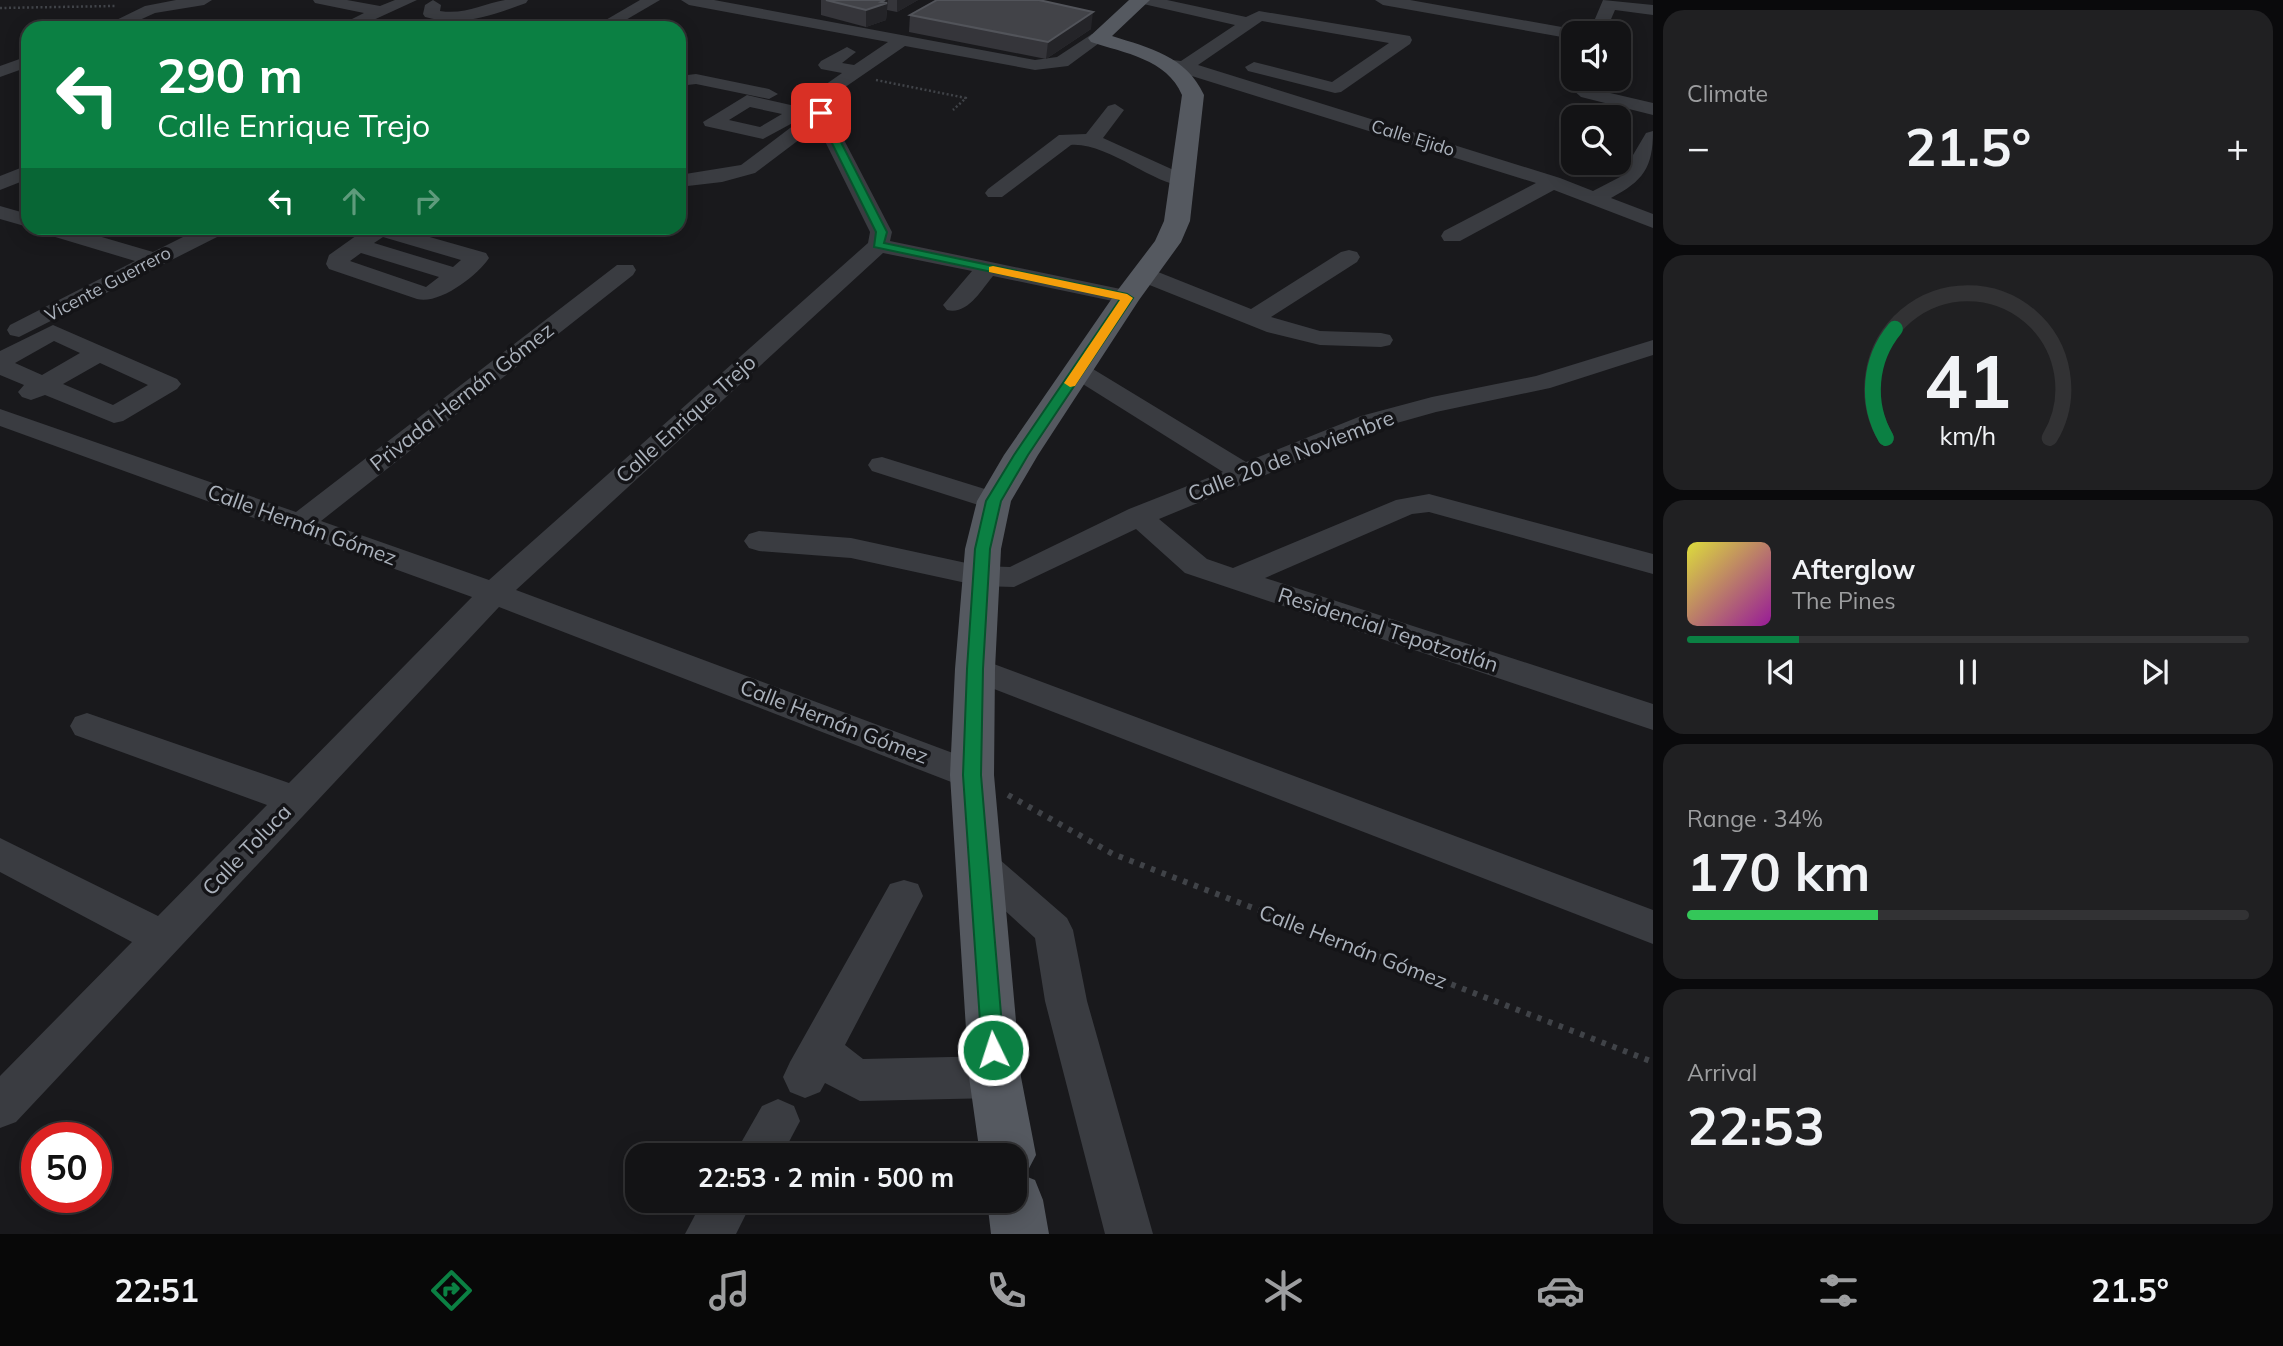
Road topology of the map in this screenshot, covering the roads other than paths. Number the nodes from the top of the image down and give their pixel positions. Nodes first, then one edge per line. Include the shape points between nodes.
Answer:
1 (204, 0) edge
2 (321, 0) edge
3 (409, 0) edge
4 (520, 0) edge
5 (652, 0) edge
6 (689, 0) edge
7 (784, 0) edge
8 (1142, 0) edge
9 (1277, 0) edge
10 (1383, 0) edge
11 (1610, 2) edge
12 (433, 5) dead end
13 (1457, 6) edge
14 (1653, 10) edge
15 (380, 11) junction
16 (755, 12) junction
17 (1254, 20) junction
18 (124, 21) edge
19 (358, 21) edge
20 (613, 21) edge
21 (1602, 21) edge
22 (1561, 31) edge
23 (900, 32) junction
24 (1098, 38) junction
25 (846, 52) dead end
26 (21, 56) edge
27 (1185, 61) junction
28 (855, 73) junction
29 (1, 74) edge
30 (686, 80) edge
31 (19, 85) dead end
32 (1586, 91) edge
33 (811, 108) junction
34 (1653, 109) edge
35 (1115, 110) dead end
36 (1653, 137) edge
37 (1092, 139) junction
38 (21, 174) edge
39 (686, 180) edge
40 (1182, 181) junction
41 (1553, 182) junction
42 (0, 184) edge
43 (995, 193) dead end
44 (1595, 198) junction
45 (0, 212) edge
46 (21, 219) edge
47 (1653, 222) edge
48 (73, 235) edge
49 (203, 235) edge
50 (371, 235) edge
51 (404, 235) edge
52 (1452, 236) dead end
53 (878, 245) junction
54 (1349, 257) dead end
55 (155, 260) junction
56 (988, 268) junction
57 (625, 270) dead end
58 (1136, 286) junction
59 (955, 305) dead end
60 (1253, 318) junction
61 (1381, 340) dead end
62 (0, 341) edge
63 (1653, 347) edge
64 (99, 353) junction
65 (0, 363) edge
66 (1079, 371) junction
67 (42, 386) junction
68 (0, 411) edge
69 (0, 417) edge
70 (882, 465) dead end
71 (1244, 473) junction
72 (994, 501) junction
73 (1139, 516) junction
74 (299, 524) junction
75 (759, 541) dead end
76 (1653, 564) edge
77 (980, 576) junction
78 (1234, 579) junction
79 (494, 593) junction
80 (975, 669) junction
81 (1653, 717) edge
82 (87, 726) dead end
83 (972, 775) junction
84 (295, 800) junction
85 (0, 854) edge
86 (979, 864) junction
87 (904, 896) dead end
88 (1653, 927) edge
89 (163, 938) junction
90 (995, 1077) junction
91 (0, 1107) edge
92 (1006, 1143) edge
93 (722, 1213) edge
94 (1017, 1213) edge
95 (709, 1234) edge
96 (1020, 1234) edge
97 (1129, 1234) edge

1 - 18 street via 151,9
2 - 15 street
3 - 15 street
4 - 12 street via 473,17 431,14
5 - 20 street
6 - 16 street
7 - 16 street
8 - 17 street
8 - 24 main road
9 - 17 street
10 - 13 street
11 - 14 street
11 - 21 street
13 - 22 street
15 - 19 street
16 - 23 street via 879,36
17 - 27 street
17 - 27 street via 1404,40 1335,88 1231,61
23 - 24 street via 1035,65 1062,62
23 - 28 street
24 - 27 main road
25 - 28 street via 827,65
26 - 29 street
27 - 40 main road via 1182,72 1193,95
27 - 41 street, Calle Ejido
28 - 33 street
29 - 31 street
30 - 33 street
32 - 34 street
33 - 39 street via 748,169
33 - 53 street via 881,232
35 - 37 street
36 - 44 street via 1628,181
37 - 40 street
37 - 43 street via 1066,139
38 - 42 street
40 - 58 main road via 1177,220 1168,242
41 - 44 street, Calle Ejido
41 - 52 street
44 - 47 street, Calle Ejido
45 - 46 street
48 - 55 street
49 - 55 street, Vicente Guerrero
50 - 51 street via 337,264 425,293 432,293 478,257
53 - 56 street
53 - 79 street, Calle Enrique Trejo
54 - 60 street
55 - 62 street, Vicente Guerrero
56 - 58 street
56 - 59 street
57 - 74 street, Privada Hernán Gómez
58 - 60 street
58 - 66 main road
60 - 61 street via 1320,338
63 - 71 street, Calle 20 de Noviembre via 1541,383 1370,422
64 - 65 street via 53,332
64 - 67 street
64 - 67 street via 168,384 114,415
65 - 67 street
66 - 71 street
66 - 72 main road
67 - 68 street
69 - 74 street, Calle Hernán Gómez
70 - 72 street
71 - 73 street, Calle 20 de Noviembre
72 - 77 main road
73 - 77 street, Calle 20 de Noviembre via 1014,577
73 - 78 street, Residencial Tepotzotlán via 1196,566
74 - 79 street, Calle Hernán Gómez
75 - 77 street, Calle 20 de Noviembre via 851,548
76 - 78 street via 1429,503 1406,506
77 - 80 main road
78 - 81 street, Residencial Tepotzotlán
79 - 83 street, Calle Hernán Gómez
79 - 84 street, Calle Toluca
80 - 83 main road
80 - 88 street
82 - 84 street
83 - 86 main road
84 - 89 street, Calle Toluca
85 - 89 street
86 - 90 main road
86 - 97 street via 1053,930 1066,1001
87 - 90 street via 814,1063 830,1061 860,1080
89 - 91 street, Calle Toluca
90 - 92 main road
93 - 95 street
94 - 96 main road

